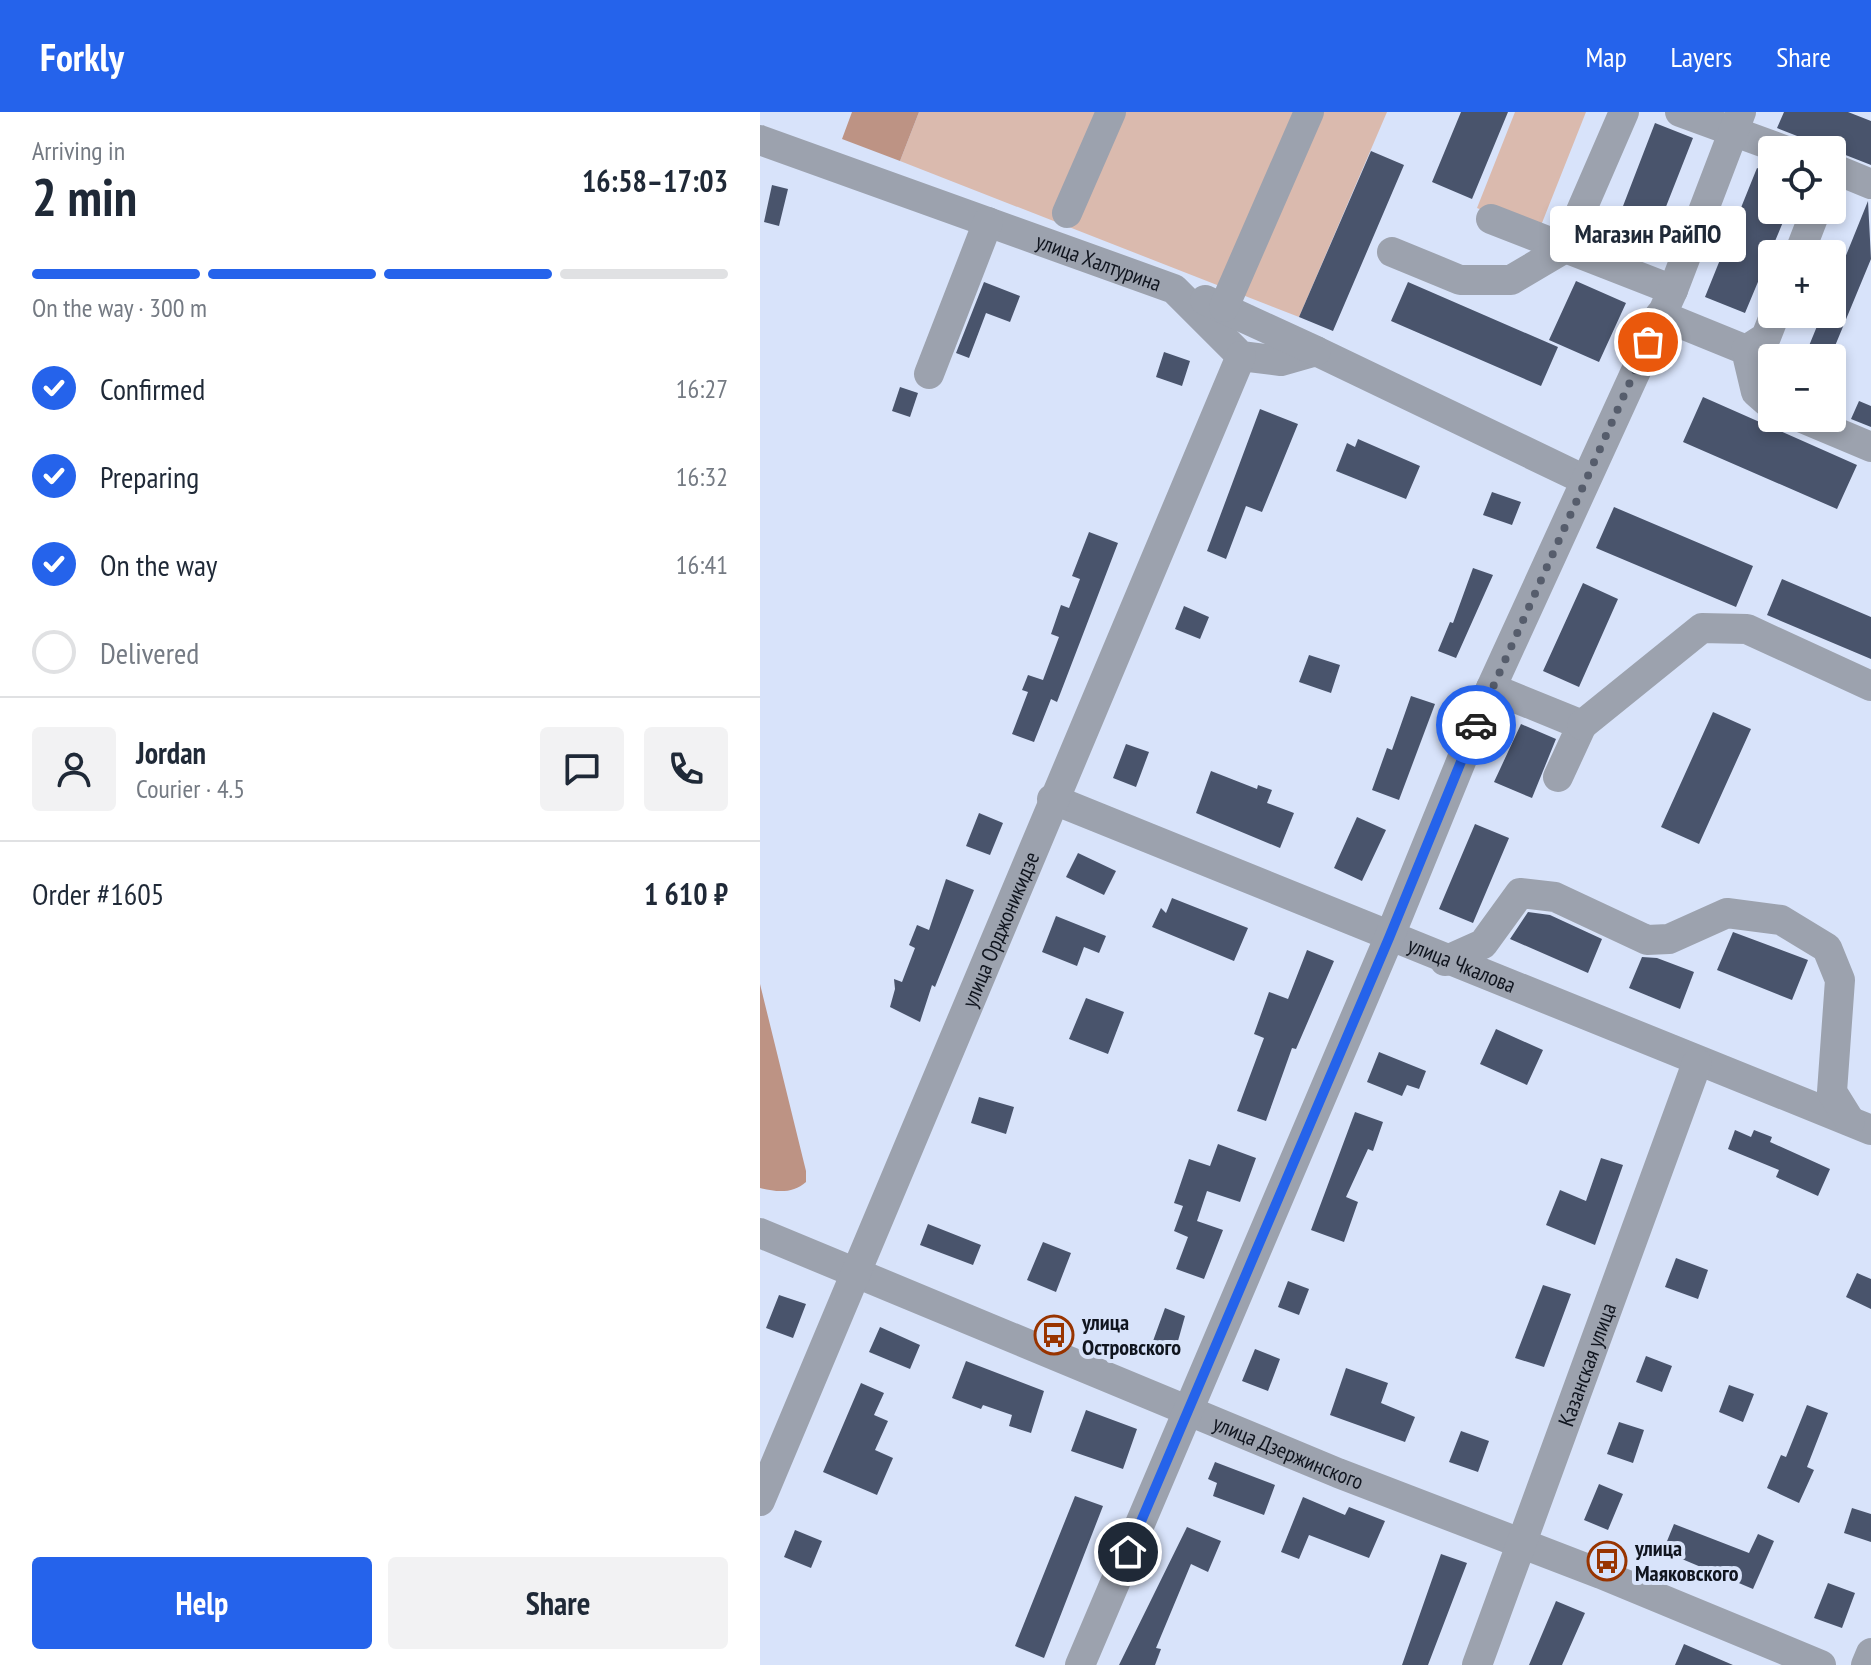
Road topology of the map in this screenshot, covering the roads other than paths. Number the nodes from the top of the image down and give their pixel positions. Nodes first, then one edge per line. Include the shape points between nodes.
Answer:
1 (1111, 112) edge
2 (1309, 112) edge
3 (1624, 112) edge
4 (1680, 112) edge
5 (1738, 122) edge
6 (1761, 136) edge
7 (760, 140) edge
8 (1846, 174) edge
9 (1871, 184) edge
10 (1067, 213) dead end
11 (1491, 219) dead end
12 (988, 222) junction
13 (1565, 248) junction
14 (1392, 252) dead end
15 (1174, 289) junction
16 (1667, 302) junction
17 (1224, 307) junction
18 (1770, 328) edge
19 (1746, 350) junction
20 (1316, 351) junction
21 (1241, 356) junction
22 (929, 374) dead end
23 (1758, 394) edge
24 (1835, 432) edge
25 (1871, 447) edge
26 (1585, 480) junction
27 (1871, 686) edge
28 (1491, 688) junction
29 (1582, 725) junction
30 (1558, 777) dead end
31 (1052, 799) junction
32 (1389, 938) junction
33 (1445, 961) junction
34 (1697, 1063) junction
35 (1860, 1126) edge
36 (760, 1233) edge
37 (854, 1271) junction
38 (1189, 1412) junction
39 (760, 1501) edge
40 (1523, 1543) junction
41 (1871, 1653) edge
42 (1080, 1665) edge
43 (1477, 1665) edge
44 (1821, 1665) edge
45 (1866, 1665) edge

1 - 10 street
2 - 17 street
3 - 13 street
4 - 5 street
5 - 6 street
5 - 16 street
7 - 12 street, улица Халтурина
8 - 9 street
11 - 13 street
12 - 15 street, улица Халтурина
12 - 22 street
13 - 14 street via 1511,280 1460,280
13 - 16 street
15 - 17 street
15 - 21 street, улица Халтурина
16 - 19 street
16 - 26 street
17 - 20 street
18 - 19 street via 1766,337
19 - 23 street
20 - 21 street via 1281,361
20 - 26 street
21 - 31 street, улица Орджоникидзе
24 - 25 street
26 - 28 street
27 - 29 street via 1747,629 1702,628
28 - 29 street
28 - 32 street
29 - 30 street
31 - 32 street, улица Чкалова
31 - 37 street, улица Орджоникидзе
32 - 33 street, улица Чкалова
32 - 38 street
33 - 34 street, улица Чкалова
33 - 35 street via 1483,944 1520,893 1555,897 1647,940 1669,939 1727,913 1781,920 1827,948 1840,980 1832,1092
34 - 35 street, улица Чкалова
34 - 40 street, Казанская улица
36 - 37 street, улица Дзержинского
37 - 38 street, улица Дзержинского
37 - 39 street, улица Орджоникидзе
38 - 40 street, улица Дзержинского
38 - 42 street
40 - 43 street, Казанская улица
40 - 44 street, улица Дзержинского
41 - 45 street

